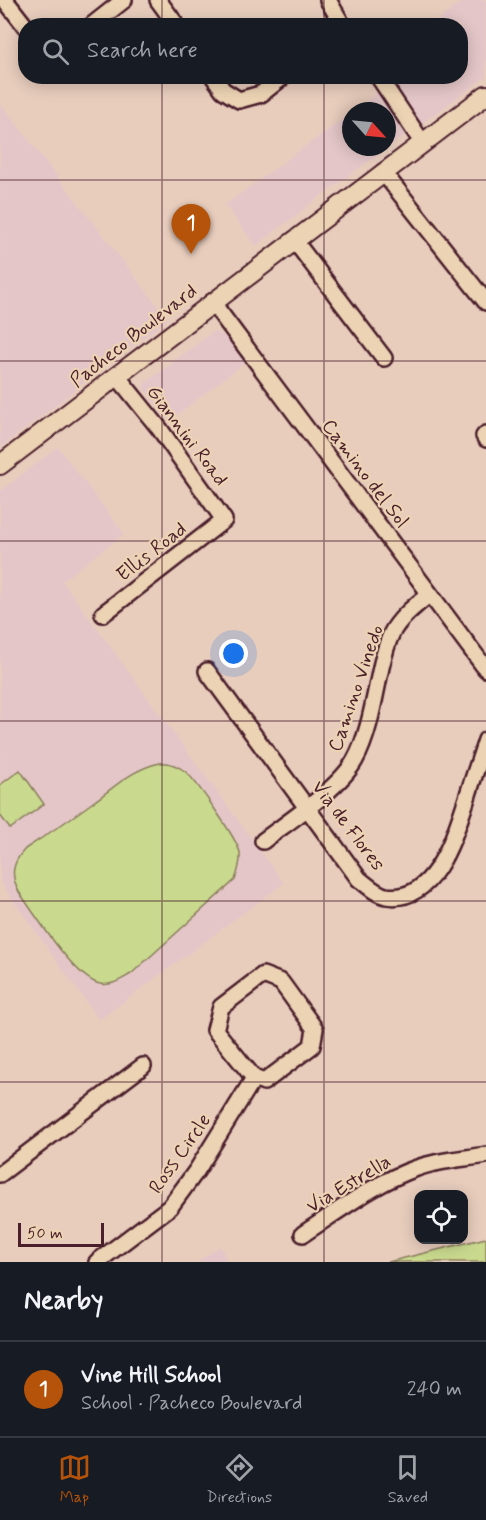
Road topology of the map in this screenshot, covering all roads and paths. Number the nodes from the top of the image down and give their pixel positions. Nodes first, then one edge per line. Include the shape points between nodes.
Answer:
1 (5, 0) edge
2 (124, 0) edge
3 (158, 0) edge
4 (328, 0) edge
5 (19, 18) edge
6 (101, 18) edge
7 (171, 18) edge
8 (338, 18) edge
9 (219, 84) edge
10 (274, 84) edge
11 (383, 84) edge
12 (486, 95) edge
13 (422, 142) junction
14 (383, 172) junction
15 (294, 240) junction
16 (212, 302) junction
17 (486, 302) edge
18 (384, 357) dead end
19 (117, 376) junction
20 (486, 434) edge
21 (486, 439) edge
22 (0, 465) edge
23 (224, 520) joint
24 (430, 594) junction
25 (103, 615) dead end
26 (486, 669) edge
27 (207, 671) dead end
28 (486, 740) edge
29 (308, 807) junction
30 (263, 841) dead end
31 (143, 1066) dead end
32 (254, 1078) junction
33 (486, 1155) edge
34 (0, 1174) edge
35 (303, 1234) dead end
36 (97, 1262) edge

1 - 5 street
2 - 6 street
3 - 7 street
4 - 8 street
9 - 10 street via 239,100 261,94
11 - 13 street
12 - 13 main road, Pacheco Boulevard
13 - 14 main road, Pacheco Boulevard
14 - 15 main road, Pacheco Boulevard
14 - 17 street
15 - 16 main road, Pacheco Boulevard
15 - 18 street
16 - 19 main road, Pacheco Boulevard
16 - 24 street, Camino del Sol
19 - 22 main road, Pacheco Boulevard
19 - 23 street, Giannini Road
20 - 21 street
23 - 25 street, Ellis Road
24 - 26 street, Camino del Sol
24 - 29 street, Camino Vinedo via 393,630 356,759
27 - 29 street, Via de Flores
28 - 29 street, Via de Flores via 451,846 419,890 385,896 371,889 359,879
29 - 30 street, Camino Vinedo
31 - 34 street
32 - 32 street via 264,1082 312,1046 315,1029 280,982 263,975 221,1007 215,1030
32 - 36 street, Ross Circle via 170,1207
33 - 35 street, Via Estrella via 417,1167 387,1181

